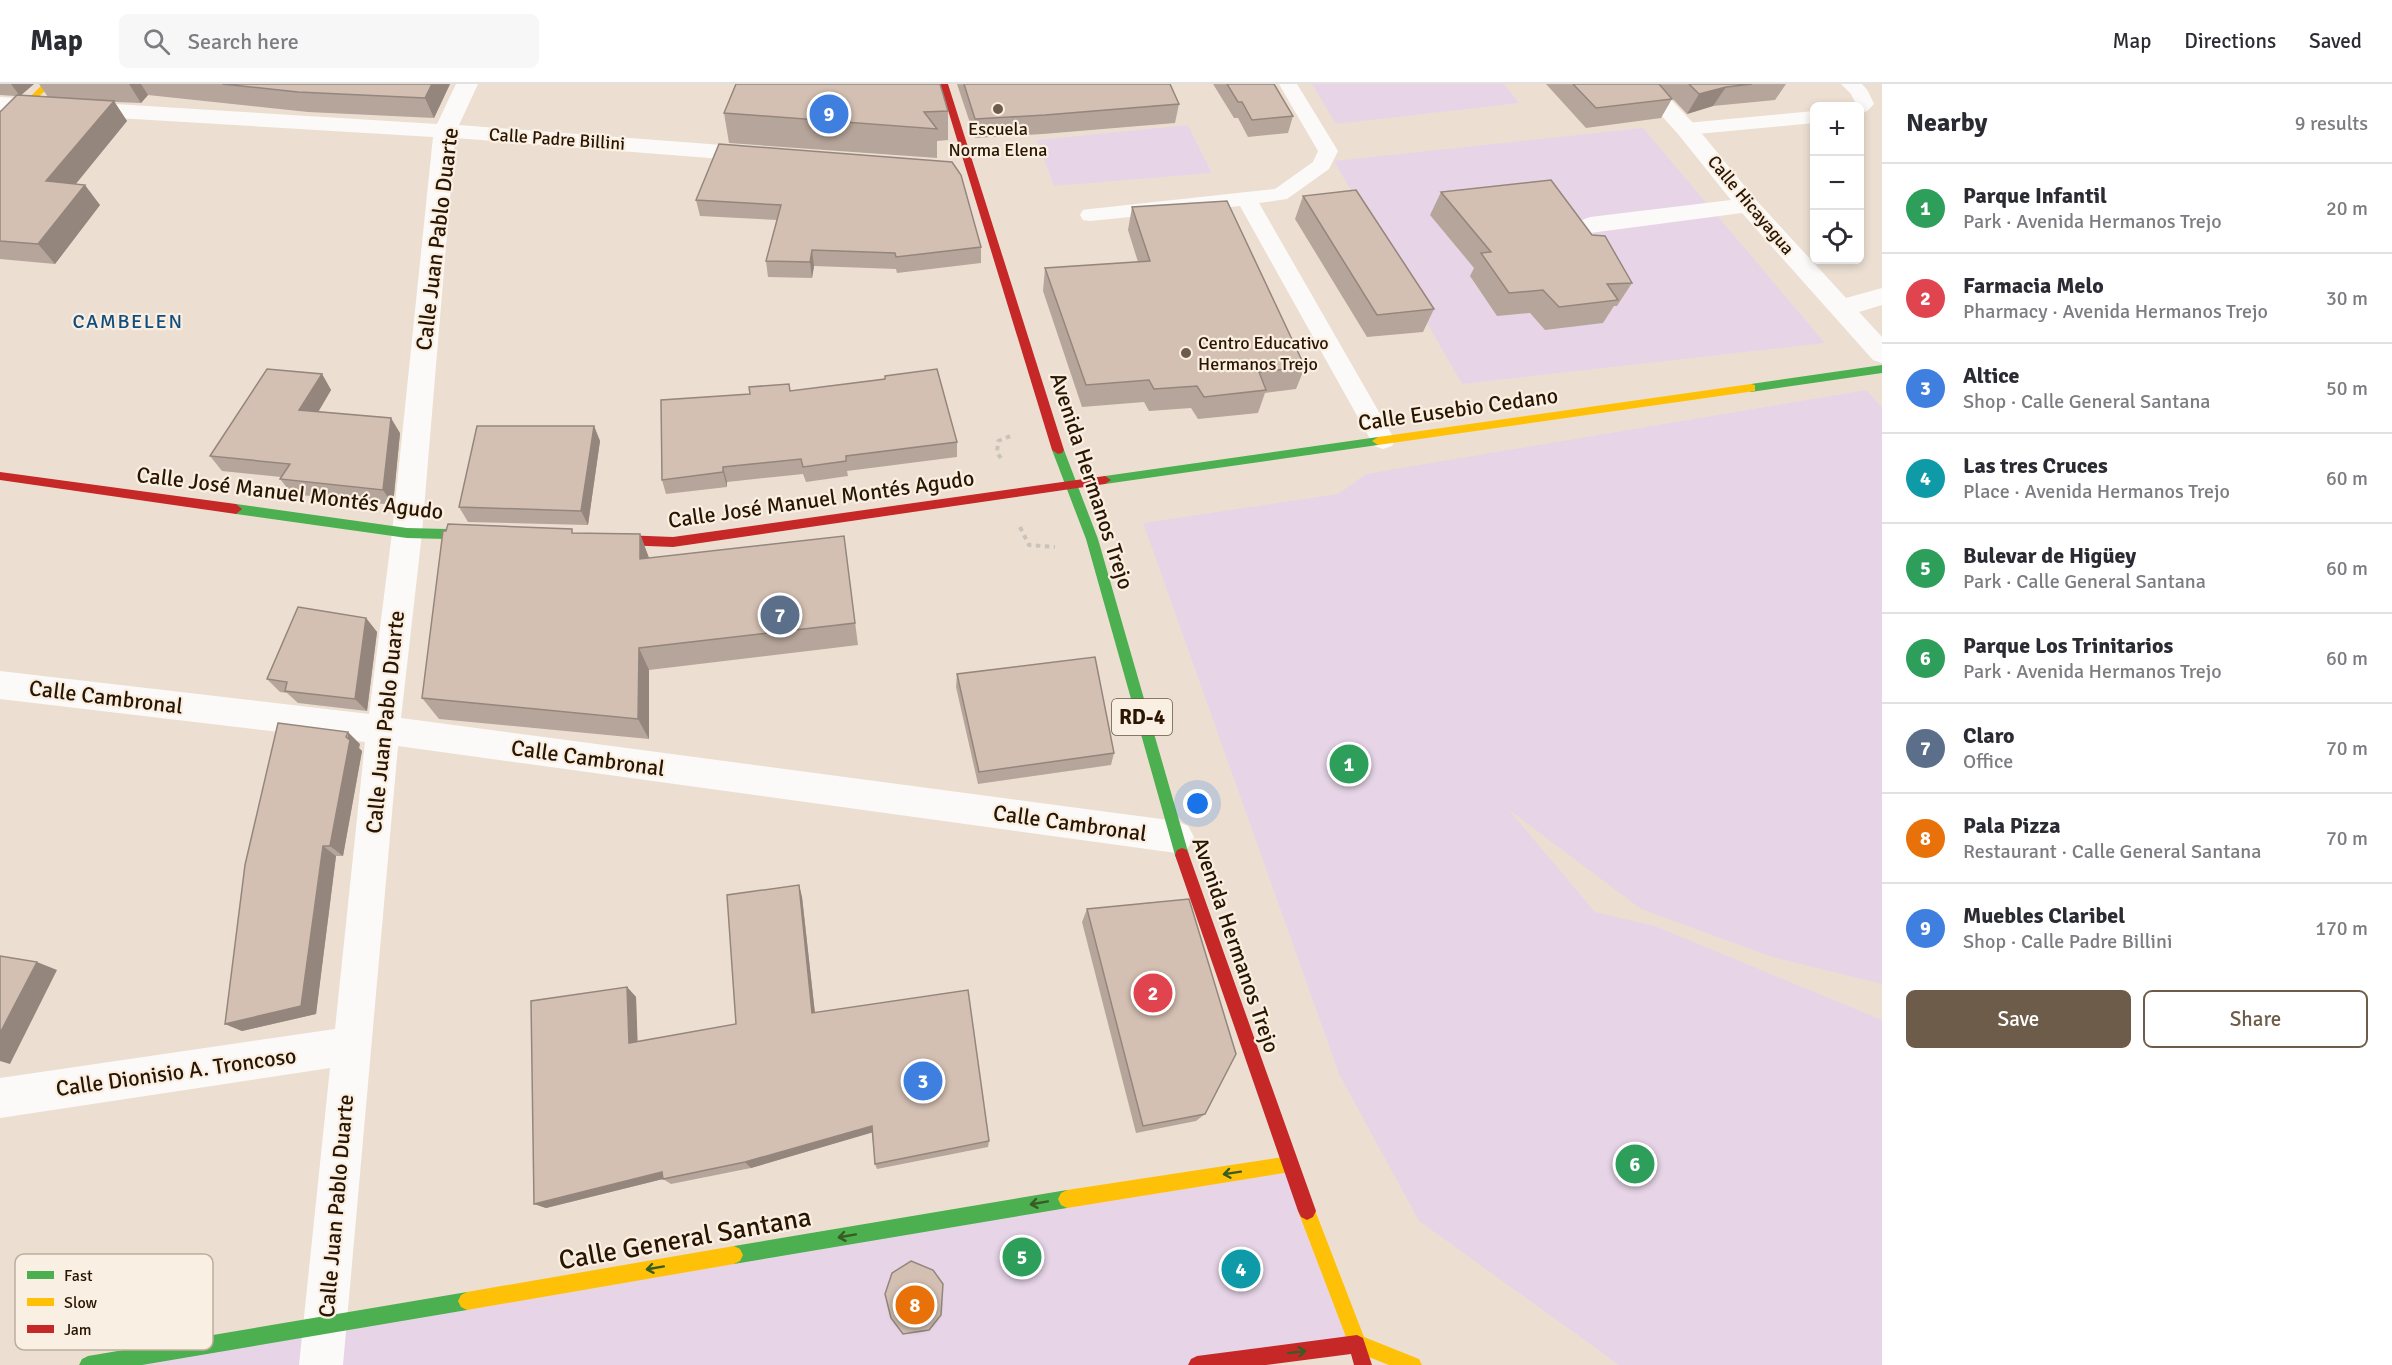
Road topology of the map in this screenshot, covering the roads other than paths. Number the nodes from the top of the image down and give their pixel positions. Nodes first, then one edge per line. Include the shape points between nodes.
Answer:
1 (48, 84) edge
2 (467, 84) edge
3 (944, 84) edge
4 (1288, 84) edge
5 (1644, 84) edge
6 (1850, 84) edge
7 (1864, 102) edge
8 (0, 104) edge
9 (25, 106) junction
10 (1810, 117) edge
11 (1686, 129) junction
12 (0, 131) edge
13 (445, 131) junction
14 (777, 156) edge
15 (1246, 199) junction
16 (1748, 205) junction
17 (1090, 216) dead end
18 (1590, 225) dead end
19 (1882, 296) edge
20 (1841, 309) junction
21 (1882, 354) edge
22 (1882, 369) edge
23 (1383, 440) junction
24 (0, 476) edge
25 (1073, 486) junction
26 (1040, 491) joint
27 (407, 532) junction
28 (500, 536) edge
29 (581, 538) edge
30 (0, 685) edge
31 (383, 730) junction
32 (1176, 837) junction
33 (351, 1046) junction
34 (0, 1098) edge
35 (1290, 1164) junction
36 (326, 1323) junction
37 (213, 1343) edge
38 (1357, 1344) junction
39 (173, 1350) edge
40 (88, 1365) edge
41 (321, 1365) edge
42 (1197, 1365) edge
43 (1363, 1365) edge
44 (1413, 1365) edge

1 - 9 main road
2 - 13 street, Calle Juan Pablo Duarte
3 - 25 main road, Avenida Hermanos Trejo / RD-4 via 961,169
4 - 15 lane via 1328,151 1322,165 1280,195
5 - 11 street, Calle Hicayagua
6 - 7 lane
8 - 9 street, Calle Padre Billini
9 - 12 main road
9 - 13 street, Calle Padre Billini
10 - 11 lane
11 - 16 street, Calle Hicayagua
13 - 14 street, Calle Padre Billini
13 - 27 street, Calle Juan Pablo Duarte
15 - 17 lane
15 - 23 lane
16 - 18 street
16 - 20 street, Calle Hicayagua
19 - 20 street
20 - 21 street, Calle Hicayagua
22 - 23 main road, Calle Eusebio Cedano
23 - 25 main road, Calle Eusebio Cedano
24 - 27 main road, Calle José Manuel Montés Agudo
25 - 26 main road, Calle Eusebio Cedano
25 - 32 main road, Avenida Hermanos Trejo / RD-4 via 1092,538
26 - 29 main road, Calle José Manuel Montés Agudo via 673,542
27 - 28 main road, Calle José Manuel Montés Agudo
27 - 31 street, Calle Juan Pablo Duarte
30 - 31 street, Calle Cambronal
31 - 32 street, Calle Cambronal
31 - 33 street, Calle Juan Pablo Duarte
32 - 35 main road, Avenida Hermanos Trejo / RD-4
33 - 34 street, Calle Dionisio A. Troncoso
33 - 36 street, Calle Juan Pablo Duarte
35 -> 36 main road, Calle General Santana
35 - 38 main road, Avenida Hermanos Trejo / RD-4
36 - 37 main road, Calle General Santana
36 - 41 street, Calle Juan Pablo Duarte
42 -> 38 main road
38 - 43 main road, Avenida Hermanos Trejo
38 - 44 main road
39 - 40 main road, Calle General Santana

